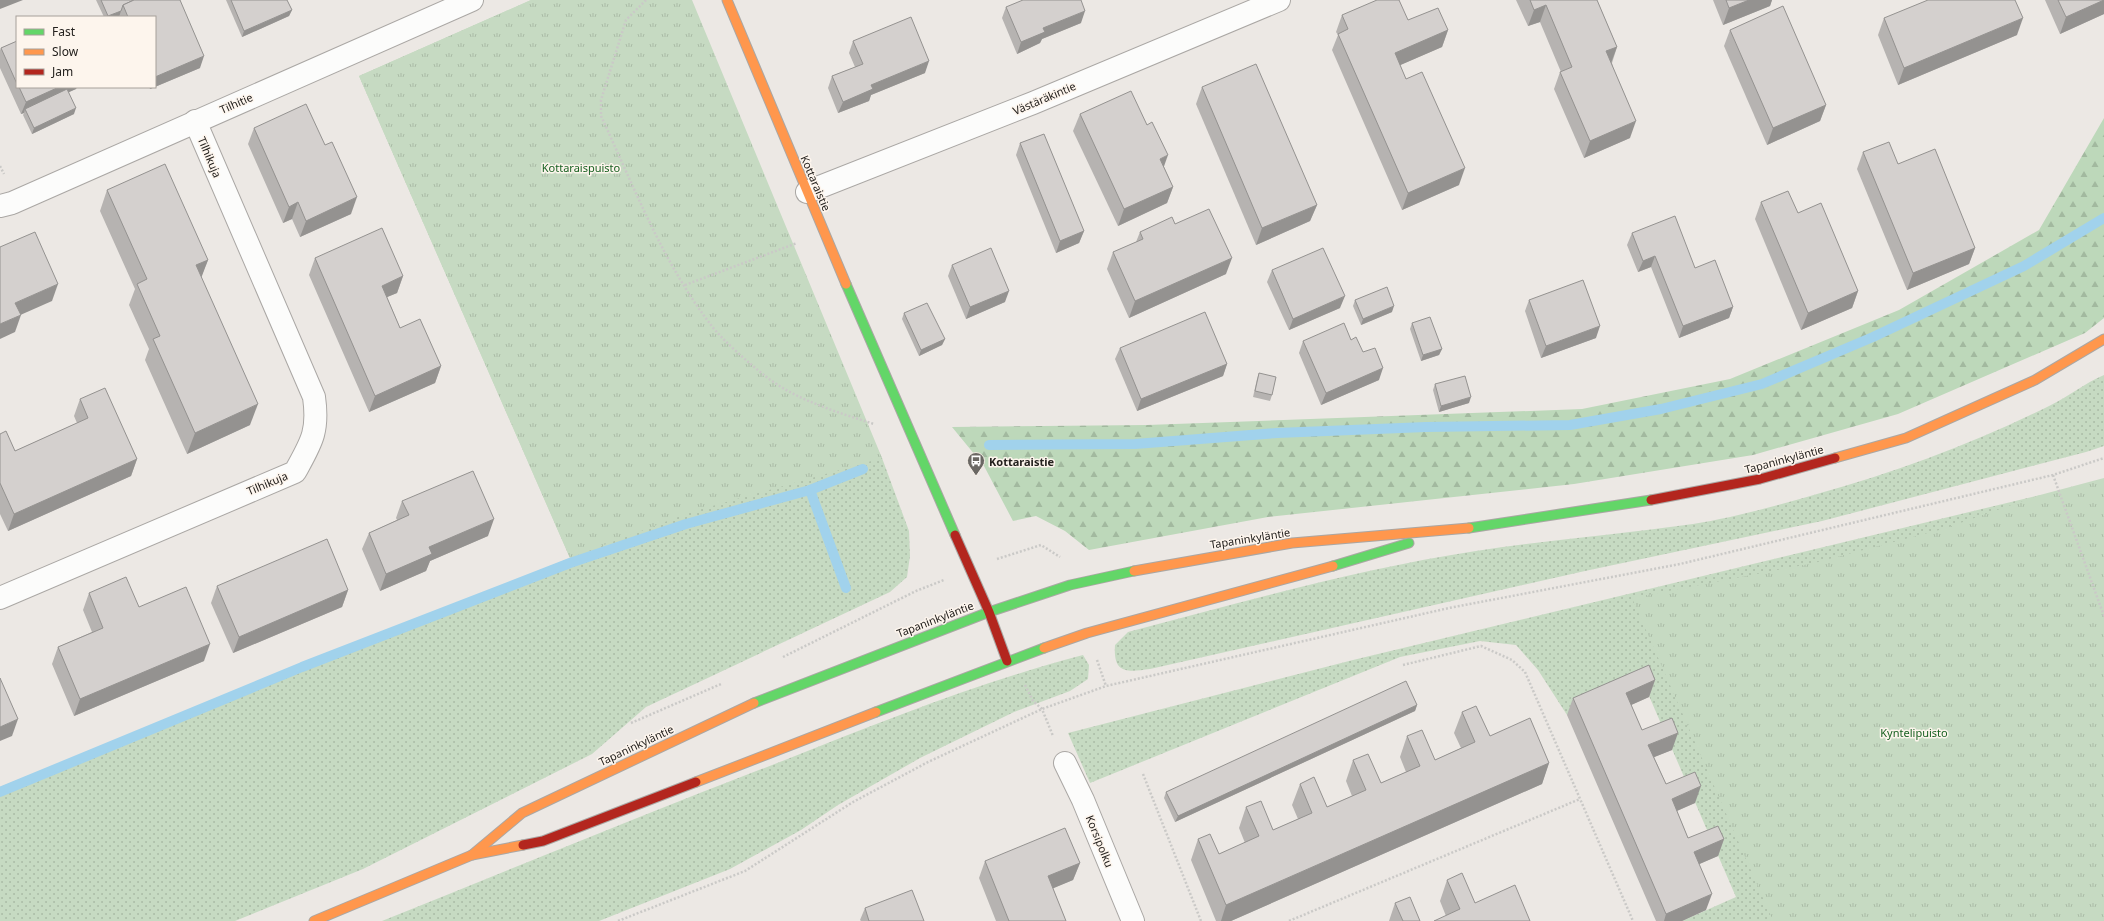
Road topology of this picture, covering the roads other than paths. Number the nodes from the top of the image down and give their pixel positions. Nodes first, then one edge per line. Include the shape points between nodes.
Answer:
1 (472, 0) edge
2 (727, 0) edge
3 (1279, 0) edge
4 (195, 121) junction
5 (807, 192) junction
6 (0, 206) edge
7 (2104, 339) edge
8 (1448, 531) junction
9 (0, 598) edge
10 (989, 612) junction
11 (1007, 661) junction
12 (1065, 762) dead end
13 (472, 855) junction
14 (314, 921) edge
15 (1133, 921) edge

1 - 4 street, Tilhitie
2 - 5 main road, Kottaraistie
3 - 5 street, Västäräkintie via 1033,103
4 - 6 street, Tilhitie via 12,203
4 - 9 street, Tilhikuja via 314,397 317,416 313,440 294,472
5 - 10 main road, Kottaraistie
7 - 8 main road, Tapaninkyläntie via 2035,380 1906,438 1760,479 1622,505
8 - 10 main road, Tapaninkyläntie via 1292,543 1178,562 1070,585
8 - 11 main road, Tapaninkyläntie via 1297,577 1087,633
10 - 11 main road, Kottaraistie
10 - 13 main road, Tapaninkyläntie via 762,699 522,813
11 - 13 main road, Tapaninkyläntie via 543,842
12 - 15 street, Korsipolku
13 - 14 main road, Tapaninkyläntie

